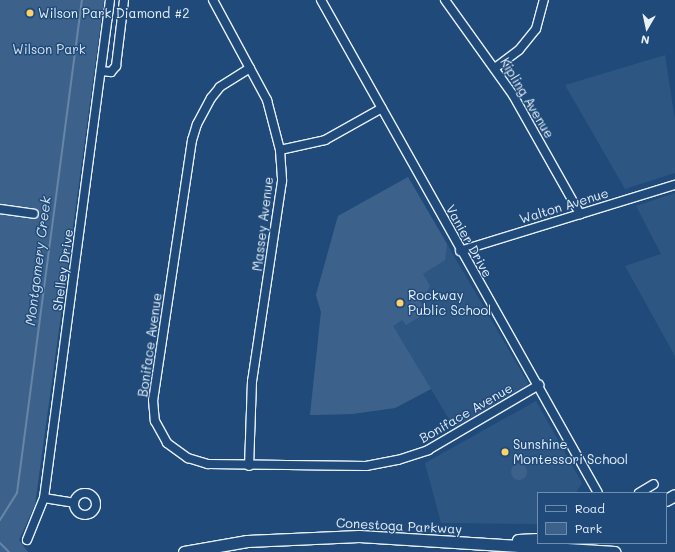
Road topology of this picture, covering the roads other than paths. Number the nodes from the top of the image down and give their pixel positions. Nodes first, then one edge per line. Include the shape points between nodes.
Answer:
1 (110, 0) edge
2 (124, 0) edge
3 (213, 0) edge
4 (321, 0) edge
5 (445, 0) edge
6 (544, 0) edge
7 (250, 68) junction
8 (495, 68) junction
9 (101, 71) junction
10 (382, 108) junction
11 (280, 150) junction
12 (675, 185) edge
13 (0, 209) edge
14 (34, 214) dead end
15 (580, 214) junction
16 (460, 250) junction
17 (539, 385) junction
18 (249, 466) junction
19 (654, 484) dead end
20 (597, 492) edge
21 (641, 492) edge
22 (44, 498) junction
23 (74, 503) dead end
24 (537, 539) edge
25 (27, 540) dead end
26 (445, 542) junction
27 (184, 552) edge
28 (614, 552) edge

1 - 9 street, Shelley Drive
2 - 9 street via 116,66 111,72
3 - 7 street, Massey Avenue
4 - 10 street, Vanier Drive
5 - 8 street, Kipling Avenue
6 - 8 street via 536,29 519,50
7 - 11 street, Massey Avenue via 267,100
7 - 18 street, Boniface Avenue via 220,87 197,124 153,400 155,421 167,443 188,458 208,464
8 - 15 street, Kipling Avenue
9 - 22 street, Shelley Drive
10 - 11 street via 325,140
10 - 16 street, Vanier Drive
11 - 18 street, Massey Avenue via 282,181 252,381
12 - 15 street, Walton Avenue
13 - 14 street
15 - 16 street, Walton Avenue
16 - 17 street, Vanier Drive
17 - 18 street, Boniface Avenue via 428,450 398,460 366,466
17 - 20 street, Vanier Drive
19 - 21 street
22 - 23 street
22 - 25 street, Shelley Drive
24 - 26 highway
26 - 27 highway, Conestoga Parkway via 359,536 313,537 247,542
26 - 28 highway, Conestoga Parkway

